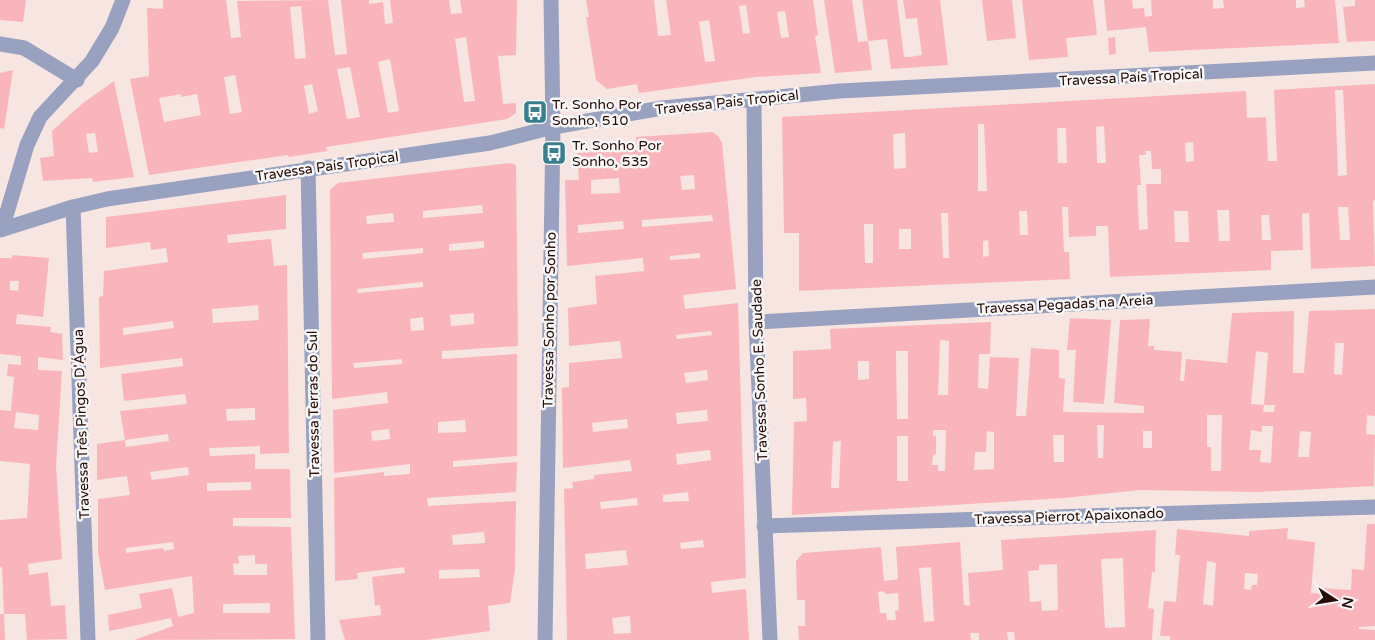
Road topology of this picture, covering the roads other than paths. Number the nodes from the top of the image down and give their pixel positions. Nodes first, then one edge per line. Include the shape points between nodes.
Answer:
1 (123, 0) edge
2 (551, 0) edge
3 (0, 44) edge
4 (1375, 64) edge
5 (76, 80) junction
6 (754, 100) junction
7 (553, 127) junction
8 (308, 168) junction
9 (73, 207) junction
10 (1, 230) edge
11 (1375, 287) edge
12 (756, 322) junction
13 (1375, 507) edge
14 (764, 526) junction
15 (88, 640) edge
16 (318, 640) edge
17 (546, 640) edge
18 (770, 640) edge

1 - 5 street via 112,28
2 - 7 street, Travessa Sonho por Sonho
3 - 5 street via 24,48
4 - 6 street, Travessa País Tropical via 840,91
5 - 10 street via 40,117 27,145
6 - 7 street, Travessa País Tropical via 662,108
6 - 12 street, Travessa Sonho E. Saudade
7 - 8 street, Travessa País Tropical via 490,143
7 - 17 street, Travessa Sonho por Sonho
8 - 9 street, Travessa País Tropical
8 - 16 street, Travessa Terras do Sul
9 - 10 street, Travessa País Tropical
9 - 15 street, Travessa Três Pingos D'Água
11 - 12 street, Travessa Pegadas na Areia
12 - 14 street, Travessa Sonho E. Saudade
13 - 14 street, Travessa Pierrot Apaixonado
14 - 18 street, Travessa Sonho E. Saudade

